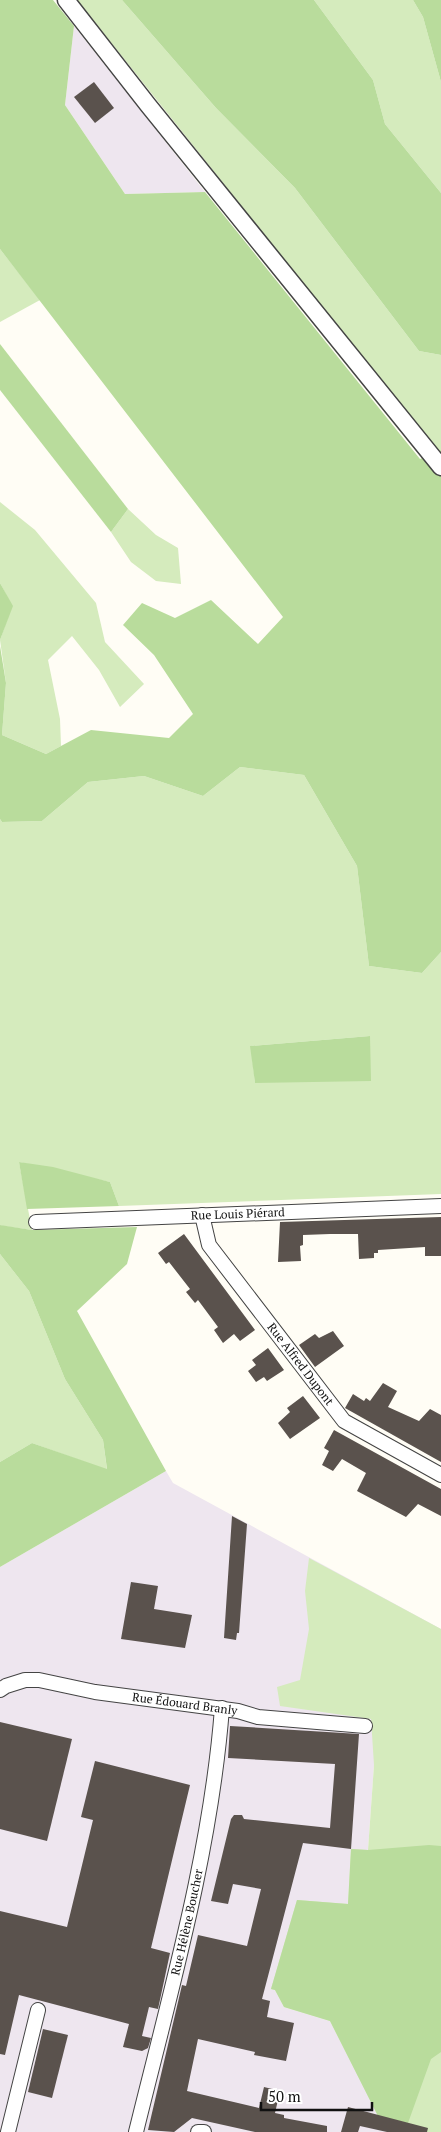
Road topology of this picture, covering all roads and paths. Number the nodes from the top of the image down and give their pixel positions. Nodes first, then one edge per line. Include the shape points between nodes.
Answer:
1 (66, 0) edge
2 (441, 467) edge
3 (441, 1206) edge
4 (202, 1215) junction
5 (36, 1222) dead end
6 (441, 1475) edge
7 (3, 1688) edge
8 (222, 1708) junction
9 (365, 1726) dead end
10 (38, 2010) dead end
11 (8, 2132) edge
12 (136, 2132) edge
13 (198, 2132) edge
14 (204, 2132) edge

1 - 2 street
3 - 4 street, Rue Louis Piérard
4 - 5 street, Rue Louis Piérard
4 - 6 street, Rue Alfred Dupont via 209,1245 344,1421
7 - 8 street, Rue Édouard Branly via 25,1680 39,1680 95,1692
8 - 9 street, Rue Édouard Branly via 258,1717
8 - 12 street, Rue Hélène Boucher via 215,1780 187,1922
10 - 11 street
13 - 14 street

